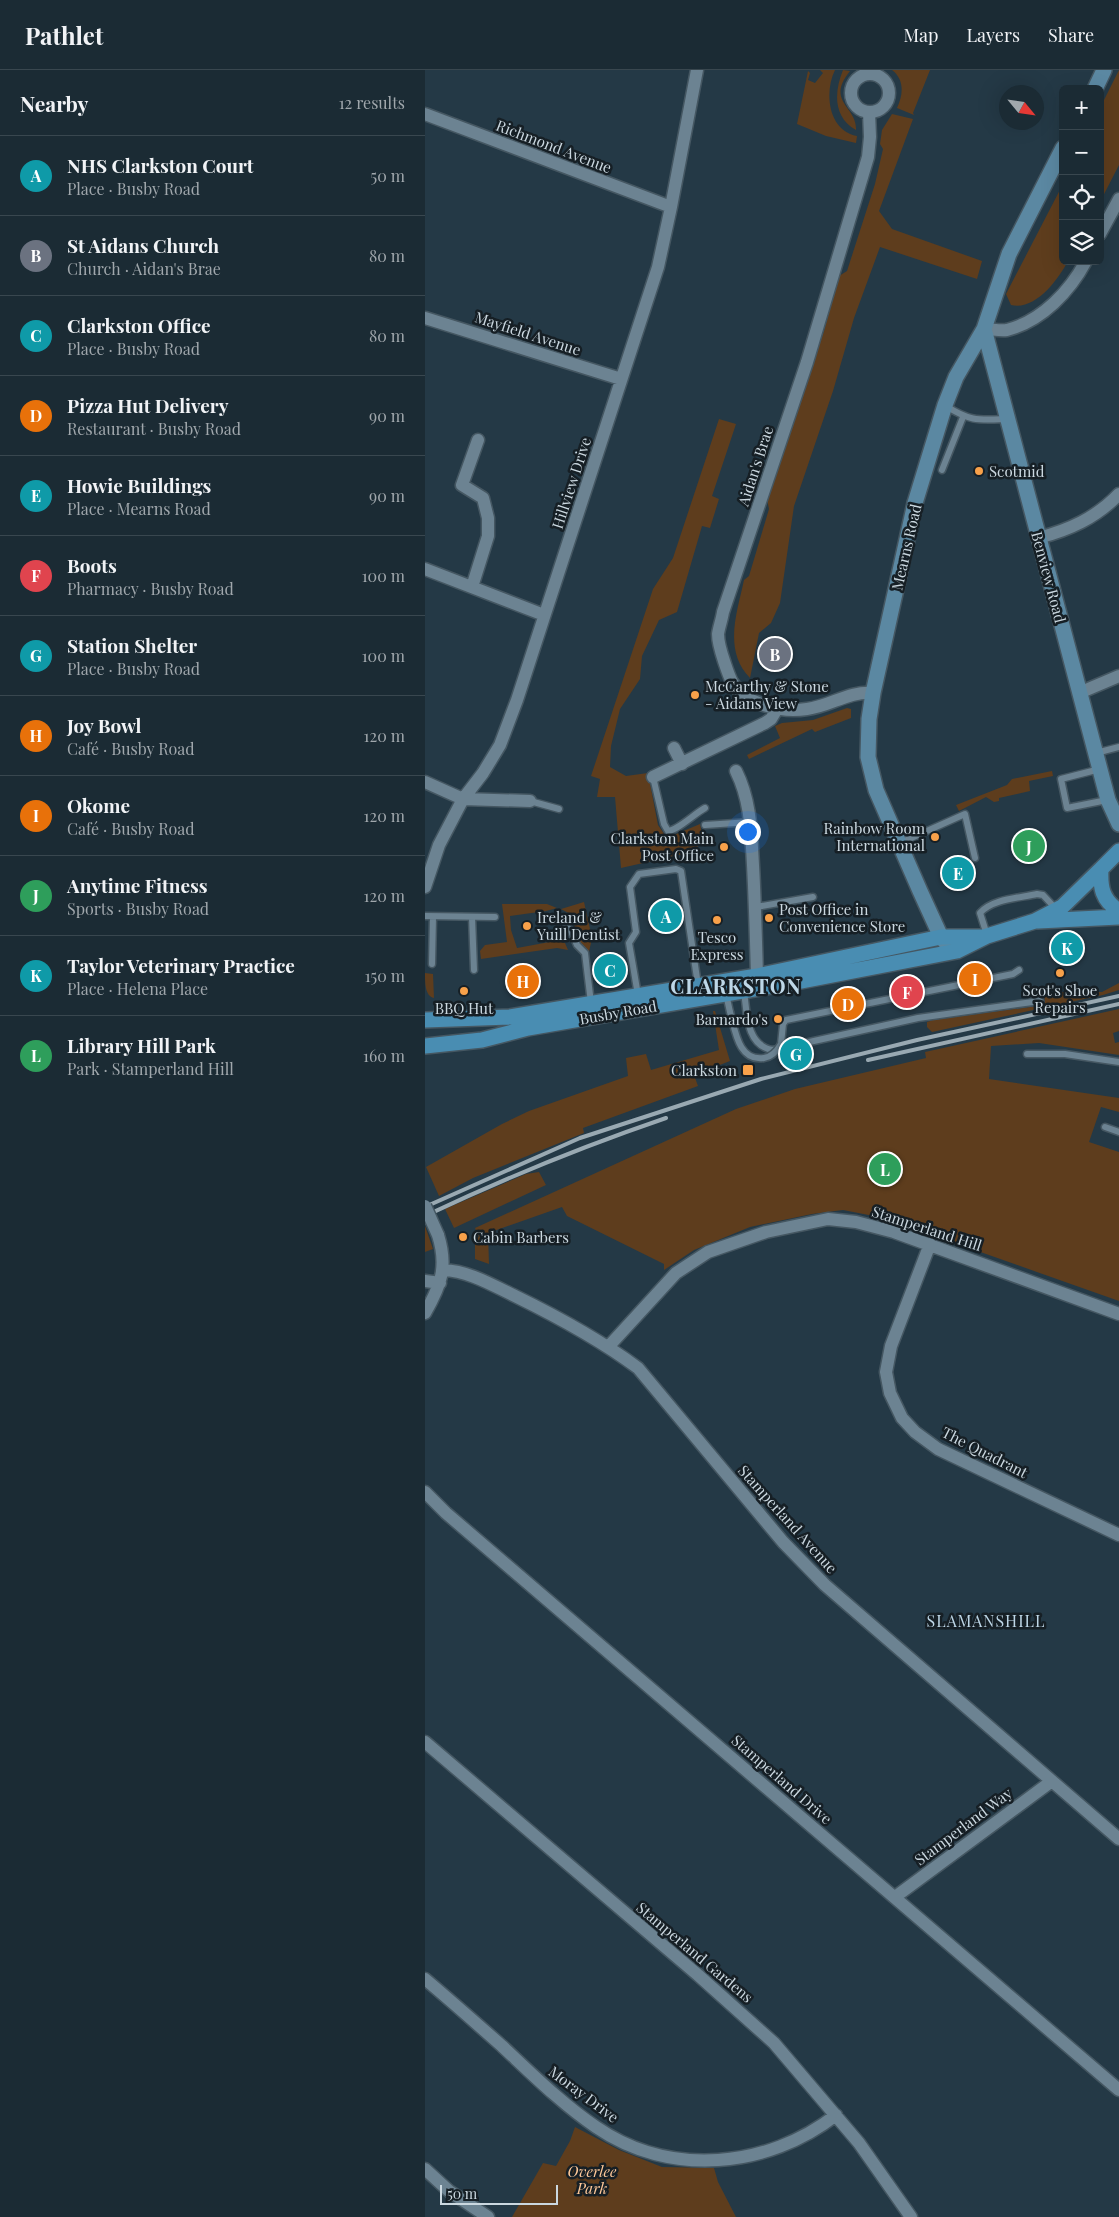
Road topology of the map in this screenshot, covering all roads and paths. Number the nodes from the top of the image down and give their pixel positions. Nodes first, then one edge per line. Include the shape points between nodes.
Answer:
1 (697, 70) edge
2 (1104, 70) edge
3 (868, 72) edge
4 (1097, 85) edge
5 (869, 112) junction
6 (425, 114) edge
7 (1059, 156) edge
8 (1119, 199) edge
9 (671, 207) junction
10 (1104, 227) edge
11 (1083, 265) edge
12 (425, 318) edge
13 (984, 329) junction
14 (621, 379) junction
15 (945, 405) junction
16 (963, 417) junction
17 (1007, 418) junction
18 (478, 440) dead end
19 (943, 470) dead end
20 (1119, 494) edge
21 (1038, 538) junction
22 (425, 569) edge
23 (472, 588) junction
24 (544, 616) junction
25 (1119, 676) edge
26 (873, 693) junction
27 (1079, 693) junction
28 (777, 709) junction
29 (1119, 747) edge
30 (674, 748) dead end
31 (1095, 753) junction
32 (682, 764) junction
33 (1100, 769) junction
34 (736, 771) dead end
35 (653, 777) joint
36 (425, 782) edge
37 (463, 799) junction
38 (1108, 800) junction
39 (530, 801) joint
40 (705, 808) dead end
41 (559, 809) dead end
42 (750, 822) junction
43 (705, 824) dead end
44 (1119, 824) edge
45 (900, 844) junction
46 (1119, 851) edge
47 (975, 858) dead end
48 (1101, 868) junction
49 (425, 886) edge
50 (813, 897) dead end
51 (756, 907) junction
52 (1057, 910) junction
53 (1119, 911) edge
54 (425, 916) edge
55 (472, 917) junction
56 (495, 917) dead end
57 (559, 917) dead end
58 (1119, 917) edge
59 (433, 918) junction
60 (1035, 921) junction
61 (941, 936) junction
62 (986, 937) junction
63 (957, 951) junction
64 (432, 964) dead end
65 (474, 970) dead end
66 (1019, 970) dead end
67 (757, 976) junction
68 (698, 985) junction
69 (743, 990) junction
70 (726, 993) junction
71 (1040, 1001) dead end
72 (638, 1002) junction
73 (591, 1004) junction
74 (425, 1020) edge
75 (425, 1046) edge
76 (1027, 1054) dead end
77 (1119, 1062) edge
78 (1105, 1127) dead end
79 (1119, 1132) edge
80 (425, 1206) edge
81 (930, 1244) junction
82 (443, 1270) junction
83 (425, 1281) edge
84 (440, 1283) junction
85 (425, 1313) edge
86 (1119, 1314) edge
87 (609, 1346) junction
88 (425, 1492) edge
89 (1119, 1535) edge
90 (425, 1742) edge
91 (1052, 1781) junction
92 (1119, 1839) edge
93 (895, 1897) junction
94 (425, 1979) edge
95 (1119, 2090) edge
96 (836, 2115) junction
97 (425, 2170) edge
98 (488, 2217) edge
99 (911, 2217) edge

1 - 9 street, Hillview Drive
2 - 4 street
3 - 5 street via 854,83 851,94 859,109
3 - 5 street via 880,77 889,90 885,106
5 - 28 street, Aidan's Brae via 868,157 835,273 718,635 733,683 757,702
6 - 9 street, Richmond Avenue
7 - 13 street, Mearns Road via 1009,254
8 - 10 street
9 - 14 street, Hillview Drive via 658,268
11 - 13 street via 1062,296 1049,307 1006,330
12 - 14 street, Mayfield Avenue
13 - 15 street, Mearns Road via 956,378
13 - 17 street, Benview Road
14 - 24 street, Hillview Drive
15 - 16 lane
15 - 26 street, Mearns Road via 915,503
16 - 17 lane via 979,420
16 - 19 lane
17 - 21 street, Benview Road
18 - 23 street via 462,485 483,498 488,518 488,536
20 - 21 street via 1110,504 1074,526
21 - 27 street, Benview Road
22 - 23 street
23 - 24 street
24 - 37 street, Hillview Drive via 500,745
25 - 27 street
26 - 28 street, Aidan's Brae via 859,692 804,710
26 - 45 street, Mearns Road via 868,757 876,790
27 - 31 street, Benview Road
28 - 32 street via 771,720
29 - 31 lane
30 - 32 street
31 - 33 street, Benview Road
32 - 35 street
33 - 38 street, Benview Road
33 - 38 lane via 1061,778 1067,808
34 - 42 street via 745,788
35 - 40 lane via 668,831 673,831
36 - 37 street
37 - 39 street
37 - 49 street, Hillview Drive via 439,845
38 - 44 street, Benview Road
39 - 41 lane
42 - 43 lane
42 - 51 street
45 - 47 lane via 965,814
45 - 61 street, Mearns Road
46 - 48 main road, Busby Road
48 - 52 main road, Busby Road
48 - 53 main road via 1102,893
50 - 51 lane
51 - 67 street
52 - 60 main road, Busby Road
52 - 62 lane via 1043,895 1037,894 990,905 980,913
54 - 59 lane
55 - 56 lane
55 - 59 lane
55 - 65 lane
57 - 73 lane via 585,953
58 - 60 main road
59 - 64 lane
60 - 62 main road, Busby Road
61 - 62 main road, Busby Road
61 - 63 street, Mearns Road via 948,946
61 - 67 main road, Busby Road
62 - 63 main road, Busby Road
63 - 69 main road, Busby Road
66 - 70 lane, bridge via 1013,974 786,1020 781,1044 773,1054 760,1059 746,1053 739,1044
67 - 68 main road, Busby Road
68 - 72 main road, Busby Road
68 - 72 lane via 681,871 639,874 630,888 636,932 629,942
69 - 70 main road, Busby Road
69 - 71 lane via 752,1036 757,1044 773,1050 918,1018
70 - 72 main road, Busby Road
72 - 73 main road, Busby Road
72 - 75 main road, Busby Road via 482,1040
73 - 74 main road, Busby Road via 510,1017
76 - 77 lane via 1065,1054
78 - 79 lane
80 - 82 street, bridge via 443,1250
81 - 86 street, Stamperland Hill
81 - 87 street, Stamperland Hill via 856,1222 828,1220 766,1232 708,1252 676,1273
81 - 89 street, The Quadrant via 887,1362 887,1383 902,1418 938,1449
82 - 84 street
82 - 87 street, Stamperland Avenue via 456,1270 481,1280
83 - 84 street
84 - 85 street
87 - 91 street, Stamperland Avenue via 638,1368 783,1542 825,1585
88 - 93 street, Stamperland Drive via 445,1513
90 - 96 street, Stamperland Gardens via 739,2010 774,2043
91 - 92 street, Stamperland Avenue
91 - 93 street, Stamperland Way
93 - 95 street, Stamperland Drive
94 - 96 street, Moray Drive via 557,2097 597,2128 632,2146 669,2157 738,2159 785,2145 809,2134
96 - 99 street, Stamperland Gardens
97 - 98 street via 449,2192

